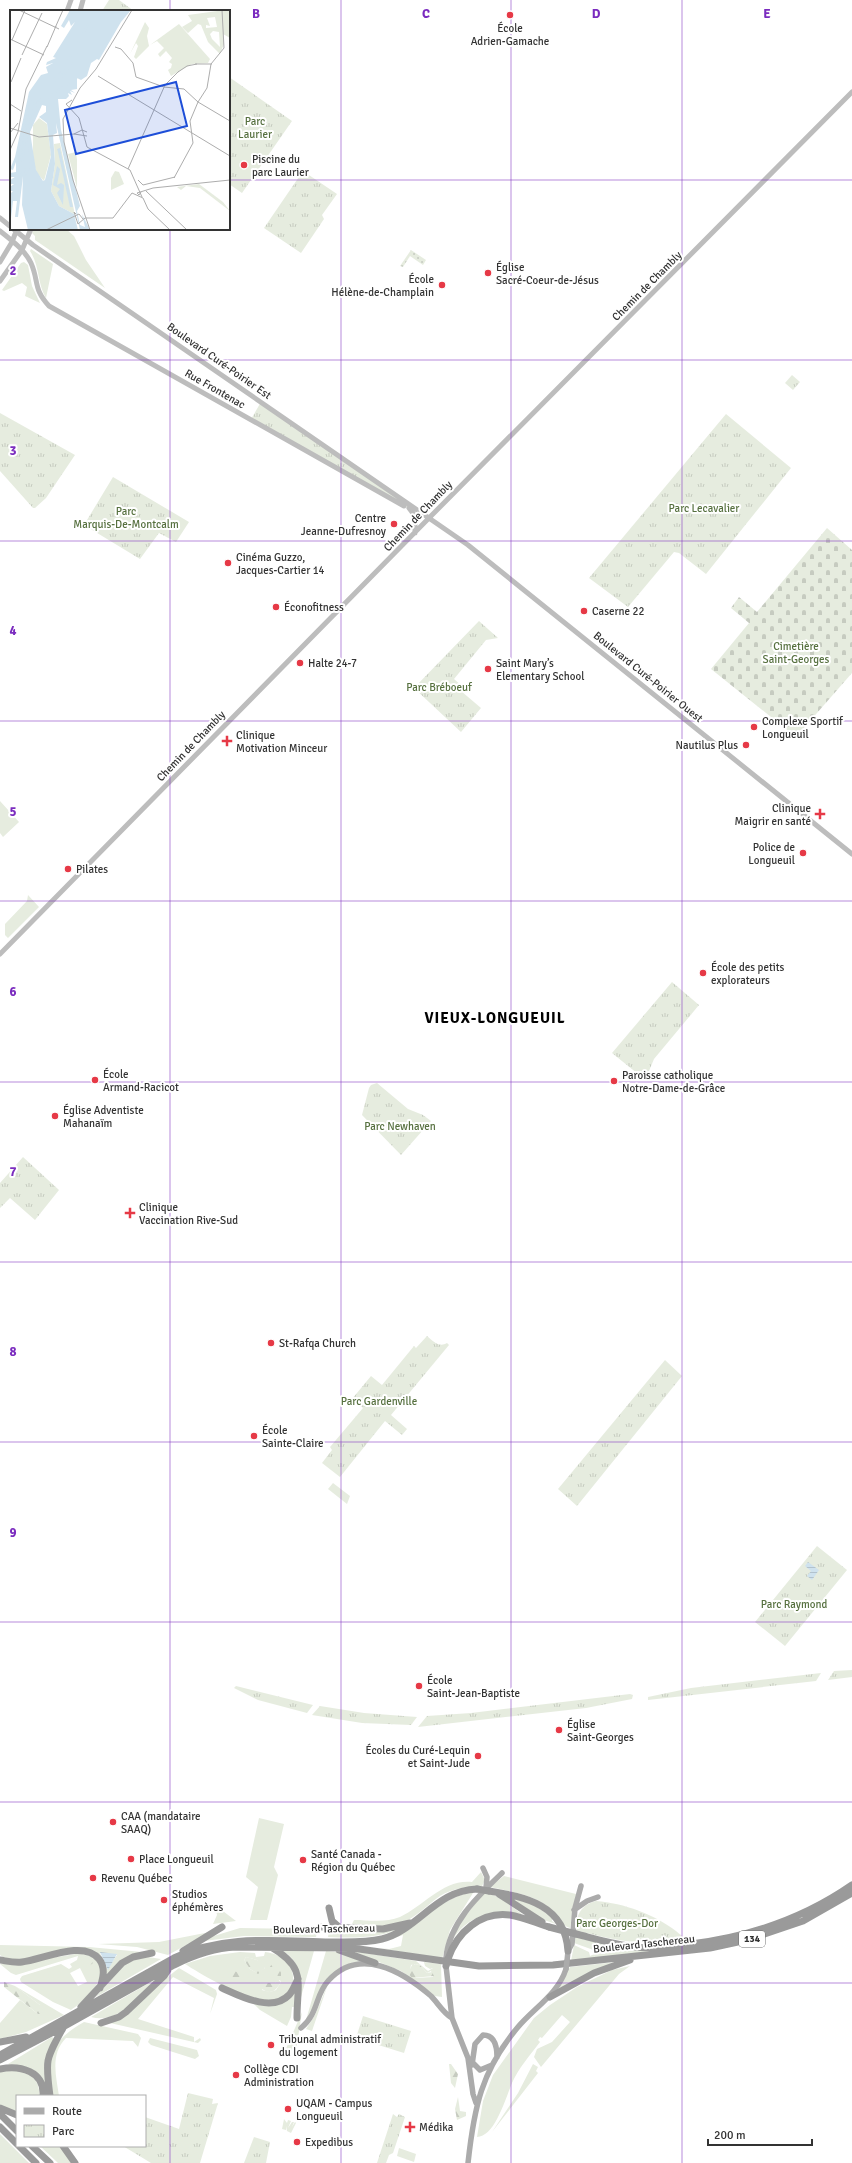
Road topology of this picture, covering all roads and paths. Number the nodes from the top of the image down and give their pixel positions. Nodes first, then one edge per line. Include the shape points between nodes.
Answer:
1 (71, 0) edge
2 (83, 0) edge
3 (68, 10) edge
4 (80, 10) edge
5 (852, 92) edge
6 (0, 218) edge
7 (10, 226) edge
8 (31, 230) edge
9 (0, 231) edge
10 (16, 231) edge
11 (26, 240) junction
12 (12, 242) junction
13 (22, 250) junction
14 (0, 262) edge
15 (0, 281) edge
16 (409, 508) junction
17 (428, 519) junction
18 (415, 533) junction
19 (852, 854) edge
20 (0, 954) edge
21 (483, 1868) dead end
22 (502, 1873) dead end
23 (852, 1885) edge
24 (487, 1889) junction
25 (580, 1889) dead end
26 (850, 1895) edge
27 (598, 1897) dead end
28 (329, 1908) dead end
29 (574, 1910) junction
30 (410, 1923) junction
31 (222, 1927) dead end
32 (322, 1927) dead end
33 (549, 1927) junction
34 (340, 1928) junction
35 (312, 1944) junction
36 (330, 1945) junction
37 (271, 1947) junction
38 (568, 1951) junction
39 (152, 1953) dead end
40 (644, 1956) junction
41 (174, 1958) junction
42 (0, 1960) edge
43 (447, 1961) junction
44 (375, 1963) junction
45 (170, 1968) junction
46 (298, 1979) junction
47 (100, 1988) junction
48 (222, 1988) dead end
49 (550, 1997) junction
50 (76, 2013) junction
51 (297, 2018) dead end
52 (452, 2018) junction
53 (101, 2023) dead end
54 (64, 2027) junction
55 (301, 2028) dead end
56 (34, 2035) junction
57 (0, 2042) edge
58 (0, 2055) edge
59 (12, 2055) junction
60 (497, 2057) junction
61 (0, 2060) edge
62 (470, 2060) junction
63 (0, 2064) edge
64 (492, 2065) junction
65 (0, 2069) edge
66 (43, 2095) edge
67 (50, 2095) edge
68 (476, 2103) junction
69 (0, 2108) edge
70 (0, 2114) edge
71 (16, 2115) edge
72 (0, 2128) edge
73 (16, 2130) edge
74 (16, 2143) edge
75 (20, 2147) edge
76 (33, 2147) edge
77 (64, 2147) edge
78 (36, 2163) edge
79 (50, 2163) edge
80 (75, 2163) edge
81 (468, 2163) edge

1 - 3 main road
2 - 4 main road
5 - 17 main road, Chemin de Chambly
6 - 7 main road, Boulevard Curé-Poirier Est
8 - 11 main road
9 - 12 main road
10 - 11 main road, Boulevard Curé-Poirier Est
10 - 12 main road
11 - 13 main road
11 - 17 main road, Boulevard Curé-Poirier Est
12 - 13 main road
12 - 14 main road
13 - 15 main road
13 - 16 main road, Rue Frontenac via 30,262 37,291 49,306
16 - 17 main road, Rue Frontenac
16 - 18 main road via 415,516
17 - 18 main road, Chemin de Chambly
17 - 19 main road, Boulevard Curé-Poirier Ouest via 468,545
18 - 20 main road, Chemin de Chambly
21 - 24 main road via 487,1877
22 - 24 main road
23 - 33 highway, Boulevard Taschereau / 134, bridge via 815,1908 776,1925 740,1936 698,1943 657,1948 636,1947
24 - 30 highway, Boulevard Taschereau, bridge via 459,1892 445,1897
24 - 33 highway, Boulevard Taschereau via 510,1900
24 - 38 highway via 523,1897 546,1908 561,1926
24 - 43 main road via 469,1907 456,1928 448,1945
25 - 29 main road
26 - 40 highway, Boulevard Taschereau / 134 via 813,1916 772,1933 733,1944
27 - 29 main road
28 - 34 highway via 331,1919
29 - 38 main road via 572,1944
30 - 34 highway via 383,1929
30 - 36 highway, Boulevard Taschereau via 401,1932 382,1939
31 - 41 highway
32 - 34 highway
33 - 43 highway via 509,1915 484,1918 461,1934
35 - 36 highway, Boulevard Taschereau
35 - 37 highway, Boulevard Taschereau
35 - 41 highway, Boulevard Taschereau via 224,1942 197,1948
36 - 40 highway, Boulevard Taschereau via 491,1967 544,1966
36 - 44 highway
37 - 45 highway, Boulevard Taschereau via 220,1948 192,1956
37 - 46 highway via 290,1960
38 - 49 main road, bridge via 566,1968
39 - 47 highway via 133,1957 122,1963
40 - 49 highway via 603,1969
41 - 50 highway, Boulevard Taschereau
42 - 47 highway via 23,1962 74,1950 85,1950 97,1957 102,1966
43 - 52 main road
44 - 52 main road via 414,1983
44 - 55 main road via 354,1965 331,1977 324,1985 312,2016
45 - 53 highway via 126,2012
45 - 54 highway, Boulevard Taschereau
46 - 48 highway via 285,1998 271,2003 257,2001
46 - 51 highway
47 - 50 highway
49 - 60 main road via 520,2025
50 - 56 highway, Boulevard Taschereau
52 - 62 main road
54 - 59 highway, Boulevard Taschereau
54 - 67 highway via 52,2046 48,2059
56 - 57 highway
56 - 58 highway, Boulevard Taschereau
59 - 61 highway, Boulevard Taschereau
59 - 63 highway
60 - 62 main road via 494,2042 488,2036 482,2035 474,2044
60 - 64 main road
62 - 64 main road via 480,2070
62 - 68 main road
64 - 68 main road
65 - 66 highway via 16,2068 32,2072 42,2083
68 - 81 main road
69 - 71 highway
70 - 73 highway
72 - 74 highway
75 - 78 highway
76 - 79 highway
77 - 80 highway

